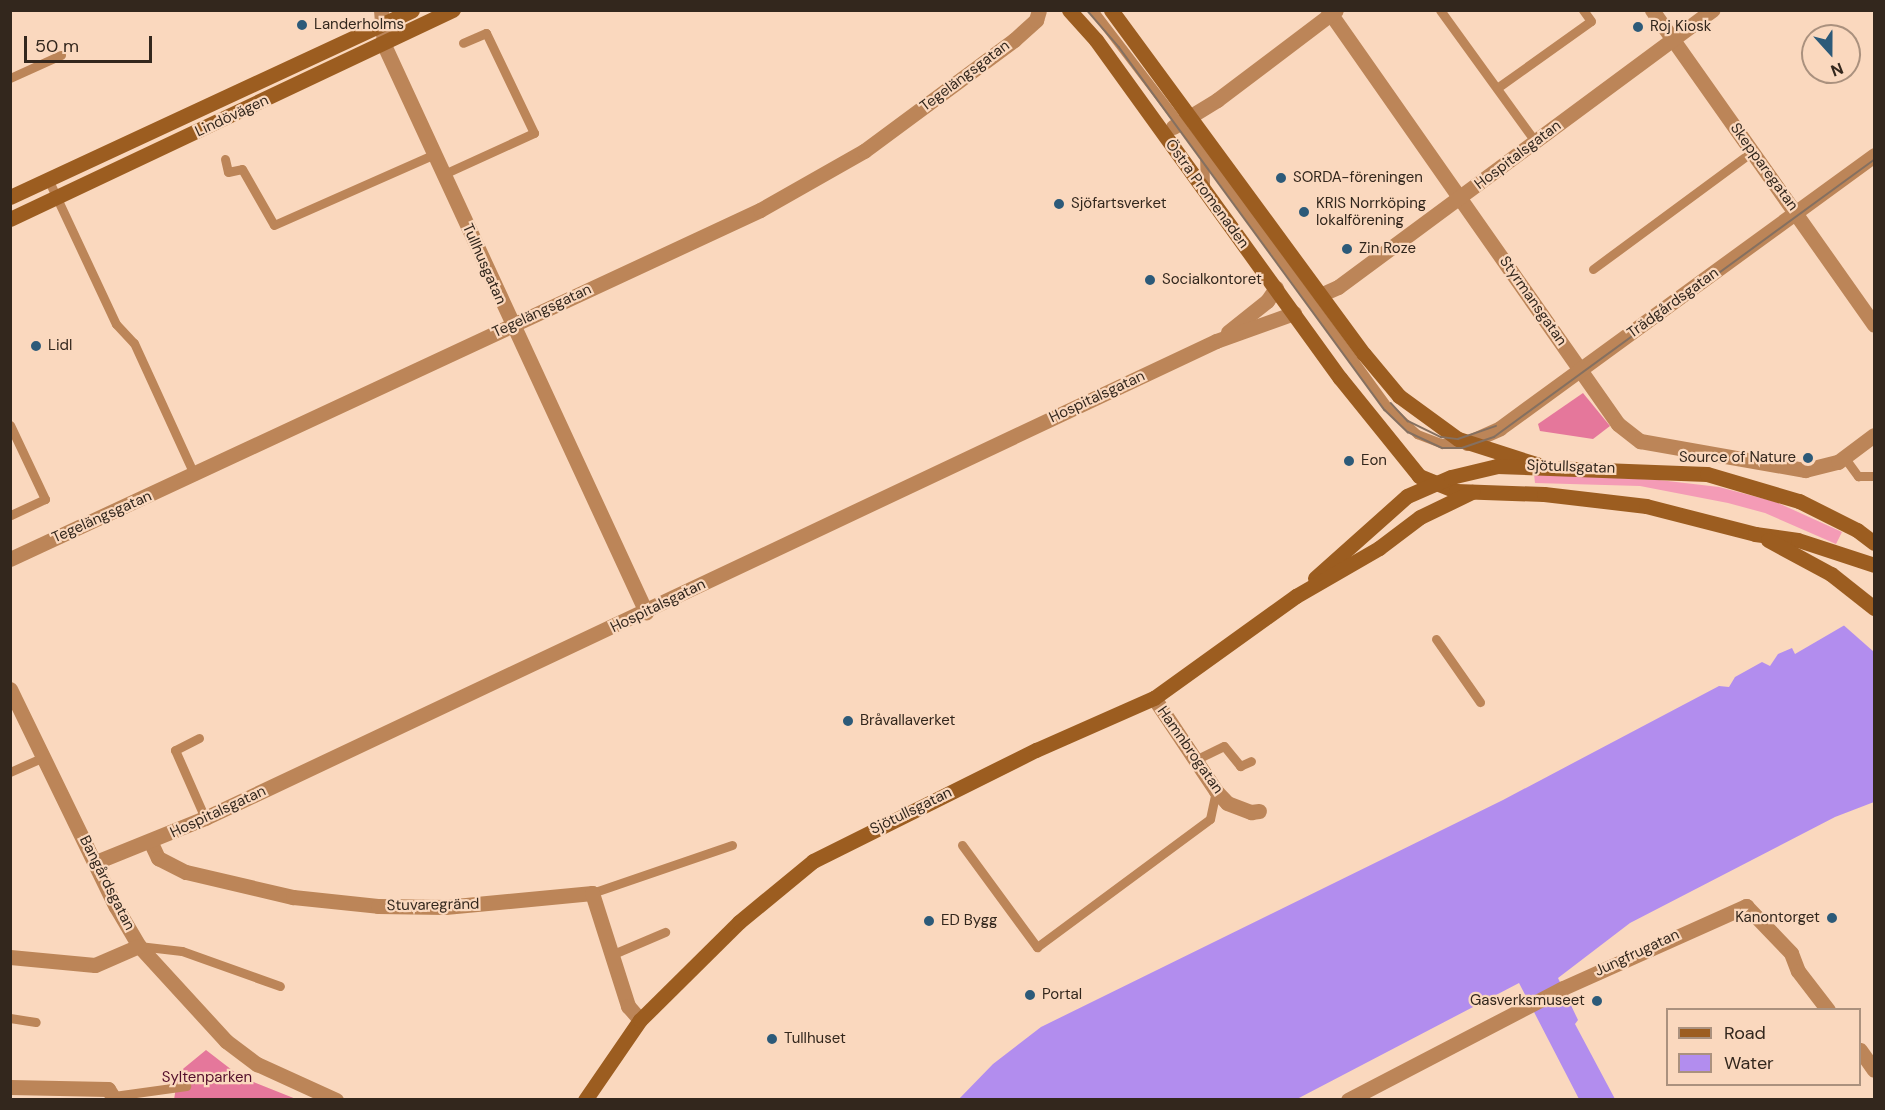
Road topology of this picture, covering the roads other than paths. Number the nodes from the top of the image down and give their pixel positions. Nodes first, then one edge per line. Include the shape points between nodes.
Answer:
1 (412, 10) edge
2 (453, 10) edge
3 (1039, 10) edge
4 (1069, 10) edge
5 (1093, 10) edge
6 (1110, 10) edge
7 (1440, 10) edge
8 (1583, 10) edge
9 (1652, 10) edge
10 (1713, 10) edge
11 (1332, 12) edge
12 (381, 17) edge
13 (1673, 40) junction
14 (463, 43) dead end
15 (384, 45) junction
16 (61, 55) dead end
17 (10, 78) edge
18 (1497, 88) junction
19 (1140, 101) junction
20 (1182, 122) junction
21 (1535, 141) junction
22 (1173, 147) junction
23 (1753, 151) junction
24 (435, 154) junction
25 (1204, 155) junction
26 (1875, 155) edge
27 (225, 159) dead end
28 (444, 174) junction
29 (48, 180) junction
30 (1205, 192) junction
31 (10, 197) edge
32 (56, 197) junction
33 (1461, 198) junction
34 (1797, 212) junction
35 (10, 219) edge
36 (1593, 269) dead end
37 (1276, 288) junction
38 (1320, 295) junction
39 (1294, 313) junction
40 (511, 325) junction
41 (1875, 325) edge
42 (1216, 341) junction
43 (1581, 369) junction
44 (10, 425) edge
45 (1875, 435) edge
46 (1467, 443) junction
47 (1844, 457) junction
48 (1539, 465) junction
49 (195, 476) junction
50 (1875, 476) edge
51 (1431, 484) junction
52 (1472, 492) junction
53 (10, 515) edge
54 (1857, 530) junction
55 (1875, 530) edge
56 (1755, 534) junction
57 (1875, 543) edge
58 (10, 558) edge
59 (1875, 566) edge
60 (1296, 596) junction
61 (1873, 606) edge
62 (646, 612) junction
63 (1436, 639) dead end
64 (10, 689) edge
65 (1154, 698) junction
66 (1480, 702) dead end
67 (199, 738) dead end
68 (43, 757) junction
69 (1193, 761) junction
70 (1251, 761) dead end
71 (10, 772) edge
72 (1216, 791) junction
73 (1259, 811) dead end
74 (205, 818) junction
75 (151, 843) junction
76 (732, 845) dead end
77 (962, 845) dead end
78 (96, 862) junction
79 (592, 893) junction
80 (665, 932) dead end
81 (139, 946) junction
82 (611, 955) junction
83 (10, 957) edge
84 (280, 986) dead end
85 (1826, 1008) edge
86 (10, 1018) edge
87 (640, 1020) junction
88 (36, 1023) dead end
89 (1861, 1051) edge
90 (1875, 1070) edge
91 (596, 1081) junction
92 (186, 1086) dead end
93 (10, 1087) edge
94 (114, 1098) edge
95 (336, 1100) edge
96 (577, 1100) edge
97 (585, 1100) edge
98 (1348, 1100) edge

1 - 12 main road, Lindövägen
2 - 15 main road, Lindövägen
3 - 40 street, Tegelängsgatan via 1036,20 1014,40 864,151 759,210
4 - 19 main road, Östra Promenaden
5 - 20 lane, Östra Promenaden
6 - 20 main road, Östra Promenaden
7 - 18 lane
8 - 18 lane via 1591,21
9 - 13 street, Skepparegatan
10 - 13 street, Hospitalsgatan
11 - 20 street
11 - 33 street, Styrmansgatan
12 - 15 street, Tullhusgatan
12 - 29 main road, Lindövägen
13 - 21 street, Hospitalsgatan
13 - 23 street, Skepparegatan
14 - 28 lane via 486,33 534,133
15 - 24 street, Tullhusgatan
15 - 32 main road, Lindövägen
16 - 17 lane
18 - 21 lane
19 - 20 street
19 - 22 main road, Östra Promenaden
20 - 22 street
20 - 25 lane, Östra Promenaden
20 - 38 main road, Östra Promenaden
21 - 33 street, Hospitalsgatan
22 - 30 main road, Östra Promenaden
23 - 34 street, Skepparegatan
23 - 36 lane
24 - 27 lane via 274,225 243,169 228,172
24 - 28 street, Tullhusgatan
25 - 30 lane
25 - 46 lane, Östra Promenaden via 1398,418 1431,440
26 - 34 street, Trädgårdsgatan
28 - 40 street, Tullhusgatan
29 - 31 main road, Lindövägen
29 - 32 lane
30 - 37 main road, Östra Promenaden
32 - 35 main road, Lindövägen
32 - 49 lane via 116,324 134,344
33 - 38 street, Hospitalsgatan via 1338,287
33 - 43 street, Styrmansgatan
34 - 41 street, Skepparegatan
34 - 43 street, Trädgårdsgatan
37 - 39 main road, Östra Promenaden
37 - 42 street, Hospitalsgatan via 1267,301
38 - 46 main road, Östra Promenaden via 1399,396 1436,426
39 - 42 street, Hospitalsgatan
39 - 51 main road, Östra Promenaden via 1384,435 1419,476
40 - 49 street, Tegelängsgatan
40 - 62 street, Tullhusgatan
42 - 62 street, Hospitalsgatan
43 - 46 street, Trädgårdsgatan via 1494,432
43 - 47 street, Styrmansgatan via 1618,424 1640,441 1816,469
44 - 53 lane via 45,499
45 - 47 street
46 - 48 main road, Östra Promenaden
47 - 50 lane via 1858,476
48 - 51 main road, Sjötullsgatan via 1475,469
48 - 54 main road, Sjötullsgatan via 1707,474 1761,487
49 - 58 street, Tegelängsgatan
51 - 52 main road
51 - 60 main road, Sjötullsgatan via 1395,505
52 - 56 main road, Sjötullsgatan via 1604,500 1698,517
52 - 60 main road, Sjötullsgatan via 1423,515 1379,548
54 - 55 main road
54 - 57 main road, Sjötullsgatan
56 - 59 main road, Sjötullsgatan via 1798,540
56 - 61 main road, Sjötullsgatan via 1831,574
60 - 65 main road, Sjötullsgatan
62 - 74 street, Hospitalsgatan
63 - 66 lane
64 - 68 street, Bangårdsgatan
65 - 69 street, Hamnbrogatan
65 - 87 main road, Sjötullsgatan via 1036,750 813,861 739,922
67 - 74 lane via 176,750
68 - 71 lane
68 - 78 street, Bangårdsgatan
69 - 70 lane via 1224,746 1240,766
69 - 72 street, Hamnbrogatan
72 - 73 street, Hamnbrogatan via 1227,803
72 - 77 lane via 1210,819 1037,947
74 - 75 street, Hospitalsgatan
75 - 78 street, Hospitalsgatan
75 - 79 street, Stuvaregränd via 158,858 186,872 293,897 378,906 445,907
76 - 79 lane
78 - 81 street, Bangårdsgatan
79 - 82 street
80 - 82 lane
81 - 83 street via 95,965
81 - 84 lane via 182,951
81 - 95 street, Bangårdsgatan via 226,1041 257,1064
82 - 87 street via 628,1006
85 - 98 street, Jungfrugatan via 1798,971 1791,952 1746,906 1563,988
86 - 88 lane
87 - 91 main road, Sjötullsgatan
89 - 90 street
91 - 96 street
91 - 97 main road, Sjötullsgatan
92 - 94 lane
93 - 94 street via 108,1089

